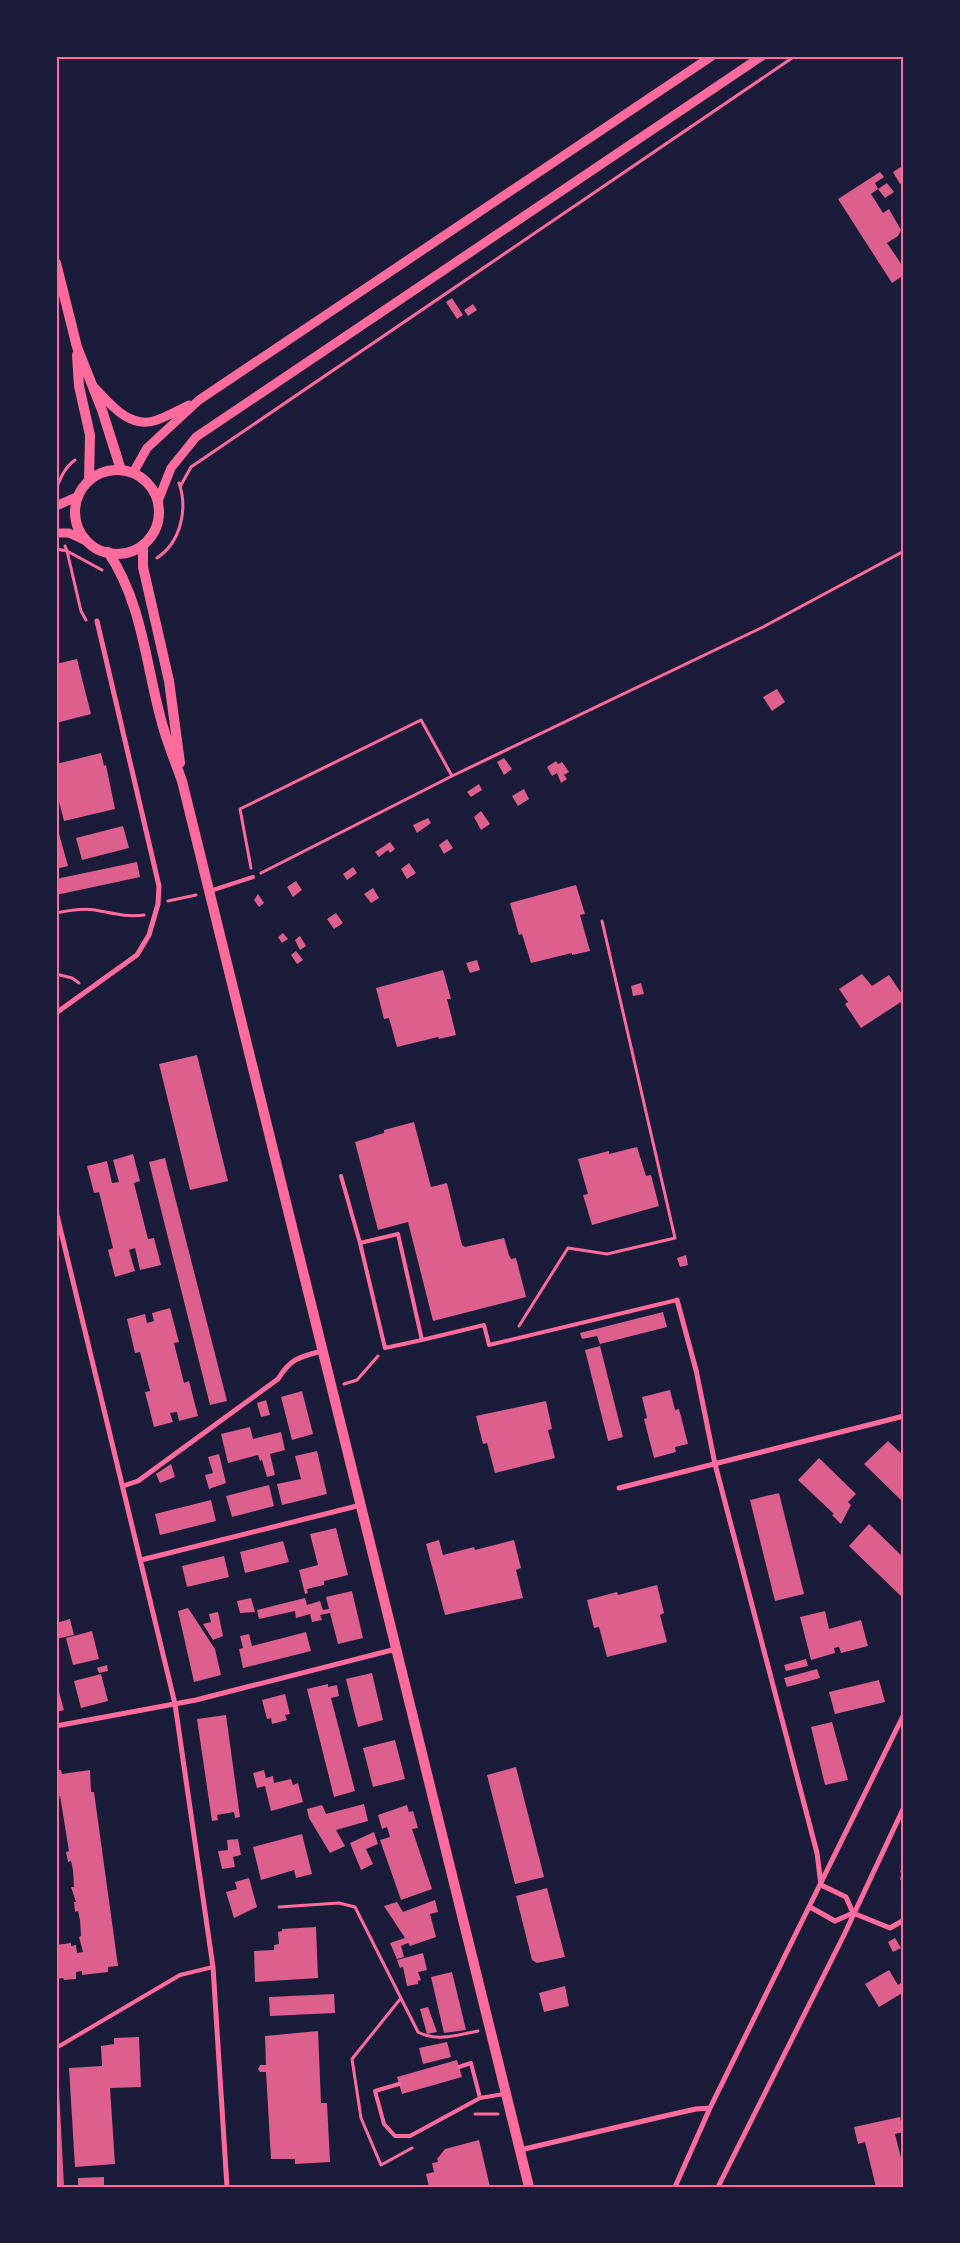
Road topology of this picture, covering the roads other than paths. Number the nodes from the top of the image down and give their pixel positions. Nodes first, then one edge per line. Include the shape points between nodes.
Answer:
1 (712, 56) edge
2 (762, 56) edge
3 (56, 263) edge
4 (77, 347) junction
5 (92, 385) junction
6 (199, 400) junction
7 (121, 470) junction
8 (134, 473) junction
9 (89, 481) junction
10 (78, 496) junction
11 (158, 501) junction
12 (56, 506) edge
13 (58, 533) edge
14 (88, 542) junction
15 (142, 545) junction
16 (108, 552) junction
17 (97, 621) road end
18 (182, 781) junction
19 (253, 878) road end
20 (210, 891) junction
21 (56, 1013) edge
22 (341, 1176) dead end
23 (56, 1211) edge
24 (360, 1243) junction
25 (677, 1300) joint
26 (422, 1340) junction
27 (323, 1351) junction
28 (904, 1416) edge
29 (715, 1464) junction
30 (123, 1486) junction
31 (619, 1488) dead end
32 (361, 1505) junction
33 (141, 1560) junction
34 (397, 1649) junction
35 (175, 1704) junction
36 (904, 1714) edge
37 (56, 1726) edge
38 (904, 1807) edge
39 (821, 1885) junction
40 (810, 1907) junction
41 (853, 1913) junction
42 (904, 1920) edge
43 (213, 1967) junction
44 (56, 2048) edge
45 (459, 2067) dead end
46 (399, 2084) dead end
47 (506, 2094) junction
48 (480, 2098) junction
49 (710, 2108) junction
50 (520, 2150) junction
51 (227, 2187) edge
52 (529, 2187) edge
53 (674, 2187) edge
54 (718, 2187) edge

1 - 6 street
2 - 11 street via 196,437 171,468
3 - 4 main road
4 - 5 main road
4 - 9 main road via 79,386 90,436
5 - 6 street via 118,412 136,421 155,421
5 - 7 main road
6 - 8 street via 147,448
7 - 8 main road
7 - 9 main road via 108,470
8 - 11 main road via 153,489
9 - 10 main road
10 - 12 street
10 - 14 main road via 77,524
11 - 15 main road via 156,527 150,539
13 - 14 street via 69,533
14 - 16 main road
15 - 16 main road via 124,553
15 - 18 main road via 143,567 169,681
16 - 18 main road via 122,572 131,594 164,730
17 - 21 street via 159,886 158,904 149,935 137,955
18 - 20 main road
19 - 20 lane
20 - 27 main road
22 - 24 lane
23 - 30 street
24 - 26 lane via 385,1348
24 - 26 lane via 398,1234
25 - 26 lane via 489,1345 484,1325
25 - 29 street via 696,1370
27 - 30 street via 295,1358 270,1384 138,1481
27 - 32 main road
28 - 29 street
29 - 31 street
29 - 39 street via 817,1853
30 - 33 street
32 - 33 street
32 - 34 main road
33 - 35 street
34 - 35 street
34 - 47 main road
35 - 37 street
35 - 43 street
36 - 39 street
38 - 41 street
39 - 40 street
39 - 41 street via 846,1897
40 - 41 street via 835,1920
40 - 49 street
41 - 42 street via 890,1928
41 - 54 street
43 - 44 lane via 180,1974
43 - 51 street
45 - 48 lane via 471,2063
46 - 48 lane via 375,2091 384,2124 395,2136 410,2136
47 - 48 lane
47 - 50 main road
49 - 50 street via 678,2112
49 - 53 street
50 - 52 main road

